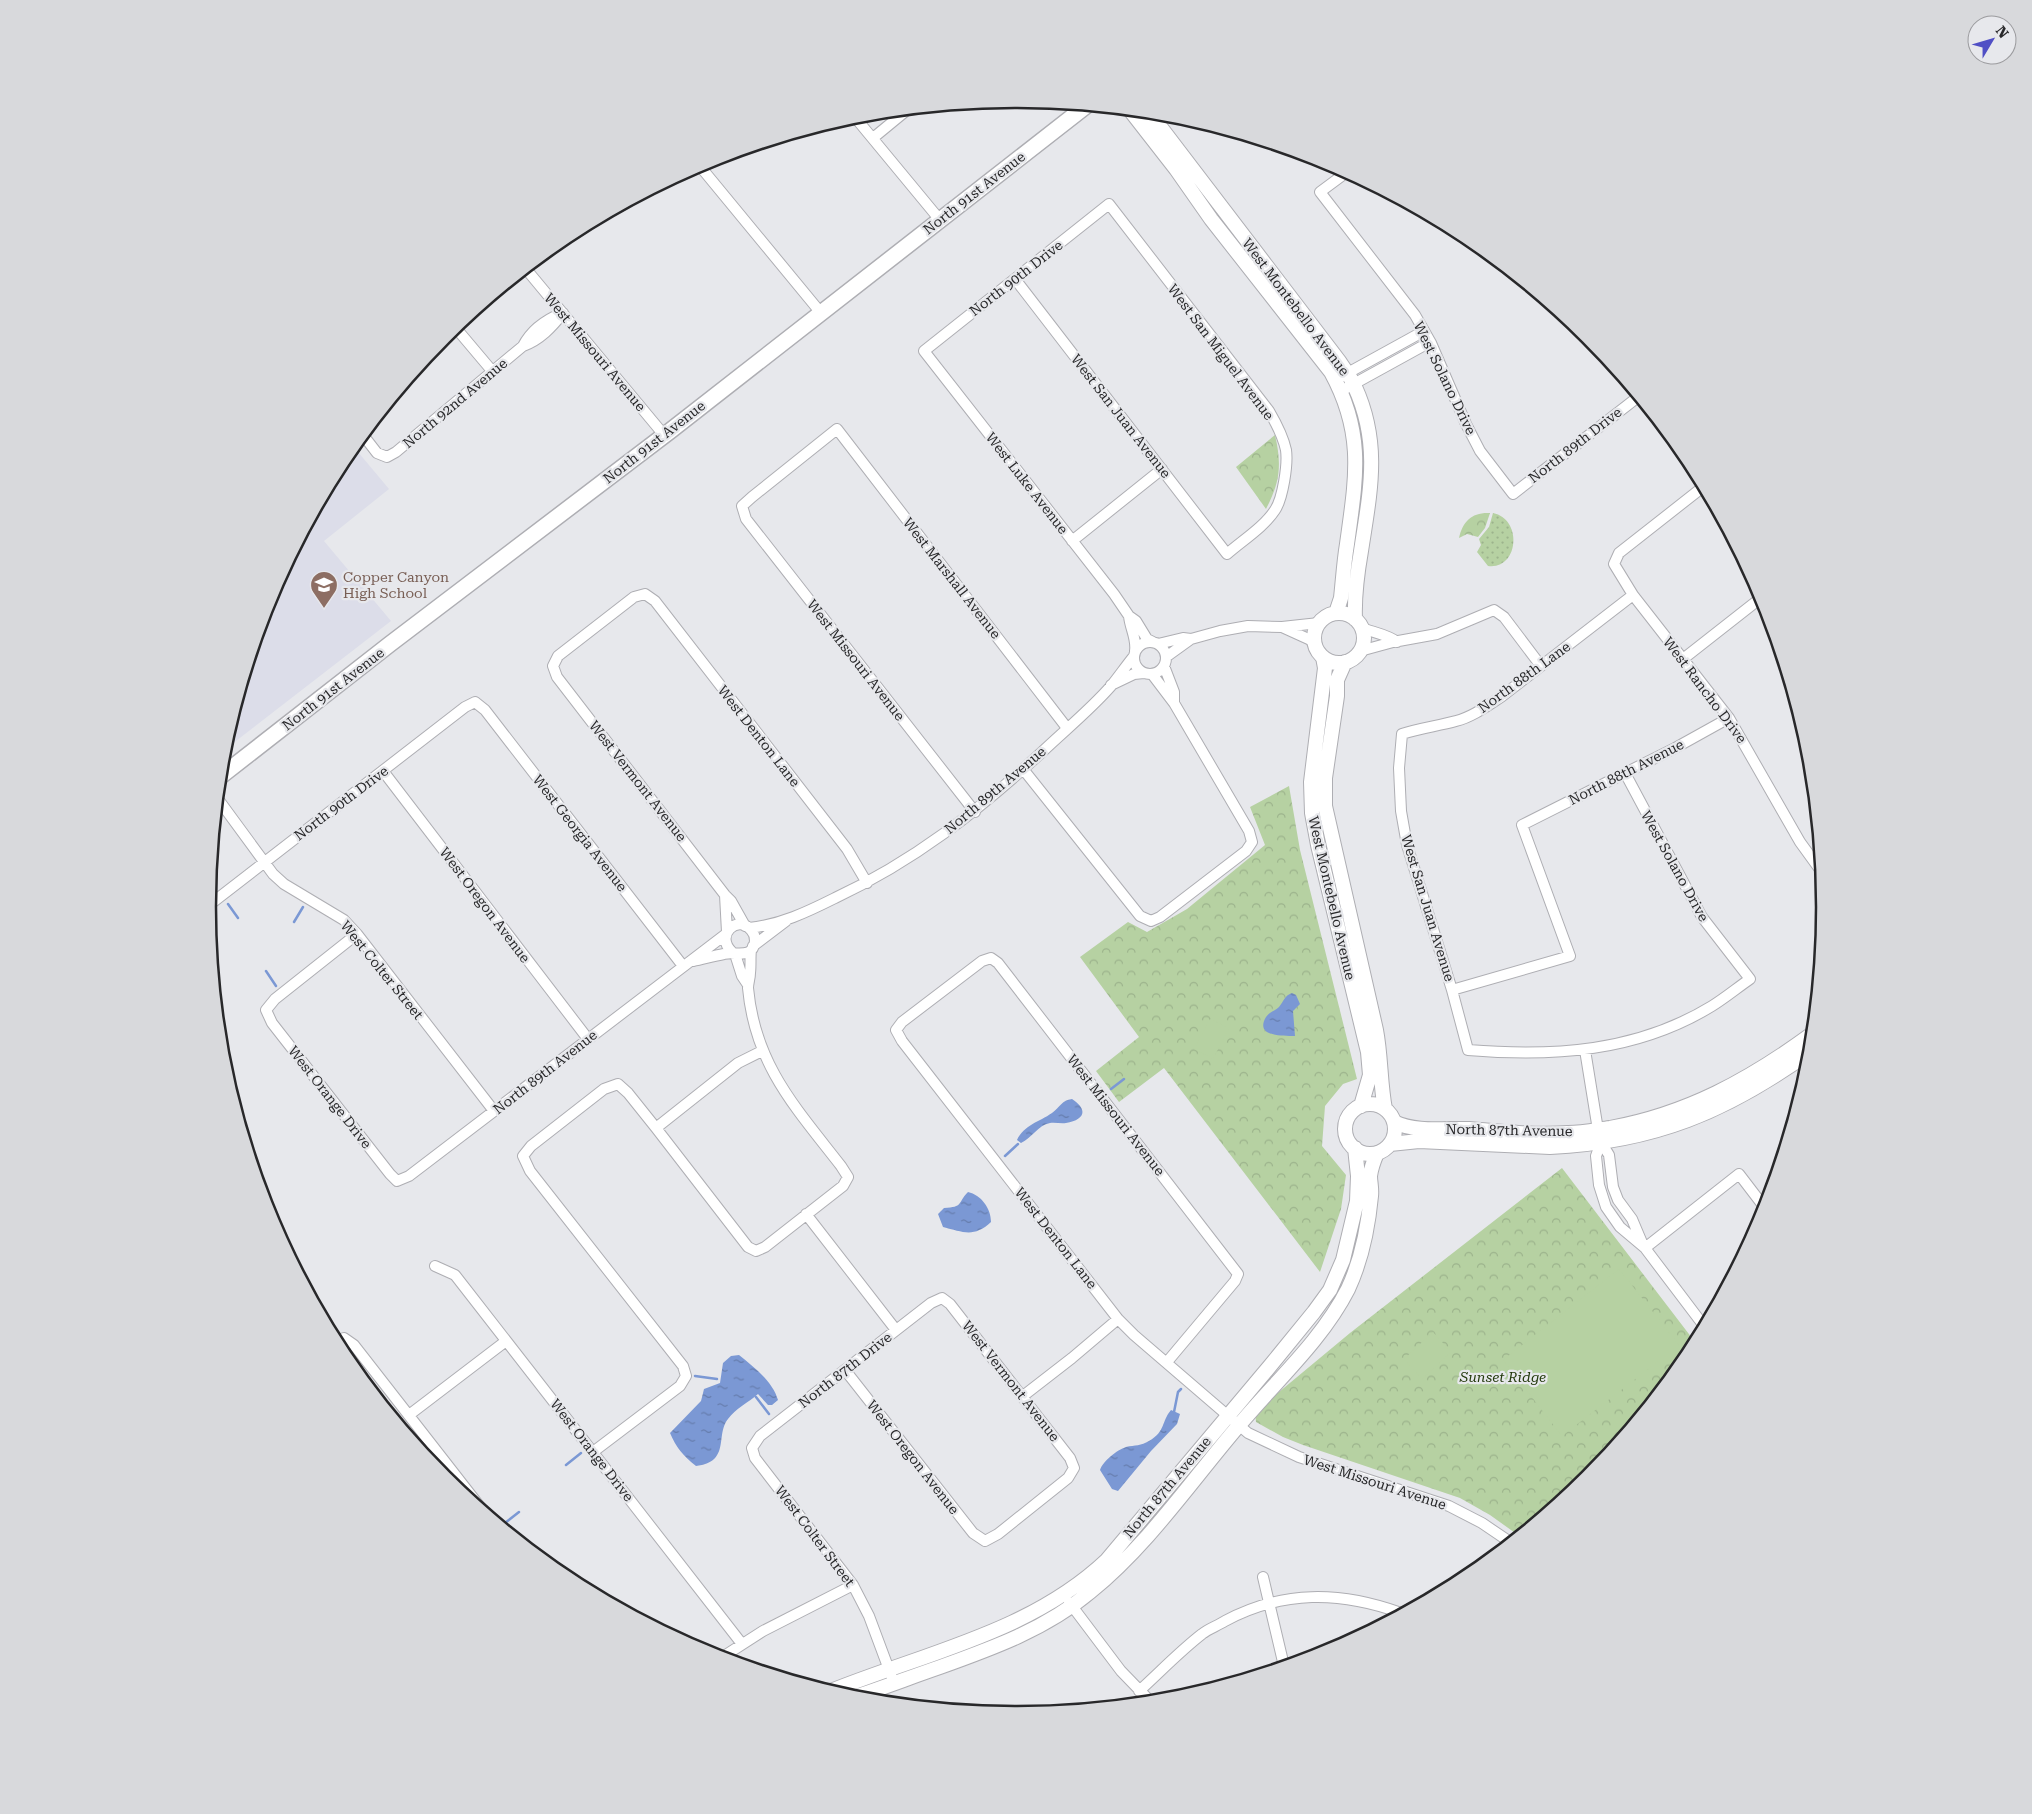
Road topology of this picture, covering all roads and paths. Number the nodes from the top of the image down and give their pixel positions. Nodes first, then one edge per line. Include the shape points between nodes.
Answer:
1 (1081, 110) edge
2 (898, 116) edge
3 (1135, 117) edge
4 (1155, 120) edge
5 (860, 123) edge
6 (872, 138) junction
7 (704, 171) edge
8 (1341, 177) edge
9 (1108, 204) joint
10 (940, 220) junction
11 (530, 272) edge
12 (1015, 279) junction
13 (563, 313) junction
14 (821, 313) junction
15 (1424, 331) junction
16 (461, 333) edge
17 (1430, 342) junction
18 (924, 351) joint
19 (493, 372) junction
20 (1344, 382) junction
21 (1634, 400) edge
22 (837, 429) joint
23 (664, 435) junction
24 (367, 440) edge
25 (1162, 469) junction
26 (1698, 491) edge
27 (1513, 494) joint
28 (1072, 540) junction
29 (1227, 554) joint
30 (1633, 595) junction
31 (1755, 602) edge
32 (1336, 613) junction
33 (1129, 616) junction
34 (1319, 622) junction
35 (1358, 624) junction
36 (1282, 628) junction
37 (1192, 639) junction
38 (1315, 642) junction
39 (1397, 642) junction
40 (1155, 643) junction
41 (1360, 651) junction
42 (1135, 653) junction
43 (1323, 657) junction
44 (1683, 659) junction
45 (1165, 662) junction
46 (1345, 662) junction
47 (552, 666) joint
48 (1540, 666) junction
49 (1148, 673) junction
50 (1112, 685) junction
51 (475, 702) joint
52 (1174, 703) junction
53 (1729, 718) junction
54 (1068, 728) junction
55 (1402, 734) joint
56 (1023, 769) junction
57 (229, 770) edge
58 (383, 771) junction
59 (1625, 774) junction
60 (223, 805) edge
61 (974, 812) junction
62 (264, 862) junction
63 (1814, 862) edge
64 (867, 883) junction
65 (725, 895) junction
66 (216, 899) edge
67 (787, 921) junction
68 (747, 927) junction
69 (726, 933) junction
70 (357, 934) junction
71 (752, 948) junction
72 (733, 953) junction
73 (991, 958) joint
74 (687, 964) junction
75 (748, 985) junction
76 (1452, 990) junction
77 (588, 1039) junction
78 (1804, 1040) edge
79 (1585, 1050) junction
80 (762, 1052) junction
81 (1801, 1058) edge
82 (1361, 1106) junction
83 (1386, 1109) junction
84 (494, 1111) junction
85 (1394, 1122) junction
86 (656, 1128) junction
87 (1600, 1136) junction
88 (1390, 1144) junction
89 (1355, 1148) junction
90 (1377, 1153) junction
91 (397, 1181) joint
92 (1760, 1201) edge
93 (1622, 1206) junction
94 (806, 1214) junction
95 (1610, 1214) junction
96 (1645, 1248) junction
97 (434, 1266) dead end
98 (942, 1298) joint
99 (1118, 1319) junction
100 (1700, 1320) edge
101 (896, 1330) junction
102 (506, 1341) junction
103 (345, 1342) edge
104 (1167, 1362) junction
105 (845, 1370) junction
106 (1022, 1396) junction
107 (409, 1415) junction
108 (1228, 1415) junction
109 (1239, 1425) junction
110 (752, 1448) joint
111 (594, 1452) junction
112 (1074, 1468) joint
113 (459, 1480) edge
114 (1505, 1539) edge
115 (1263, 1577) dead end
116 (853, 1585) junction
117 (1068, 1600) junction
118 (1269, 1603) junction
119 (1394, 1611) edge
120 (742, 1644) junction
121 (728, 1653) edge
122 (1283, 1660) edge
123 (892, 1677) junction
124 (846, 1688) edge
125 (1139, 1690) junction
126 (864, 1692) edge
127 (1145, 1696) edge

1 - 10 main road, North 91st Avenue
2 - 6 street
3 - 20 street, West Montebello Avenue
4 - 20 street, West Montebello Avenue
5 - 6 street
6 - 10 street
7 - 14 street
8 - 15 street, West Solano Drive via 1320,192
9 - 12 street, North 90th Drive
9 - 29 street, West San Miguel Avenue via 1269,411 1280,430 1286,451 1282,494 1276,509
10 - 14 main road, North 91st Avenue
11 - 13 street, West Missouri Avenue
12 - 18 street, North 90th Drive
12 - 25 street, West San Juan Avenue
13 - 19 street, North 92nd Avenue via 549,319 528,336 523,346
13 - 23 street, West Missouri Avenue
14 - 23 main road, North 91st Avenue
15 - 17 street, West Solano Drive
15 - 20 street
16 - 19 street
17 - 20 street
17 - 27 street, West Solano Drive via 1480,451
18 - 28 street, West Luke Avenue
19 - 24 street, North 92nd Avenue via 387,457 377,453
20 - 32 street, West Montebello Avenue via 1354,433 1356,477 1341,598
20 - 35 street, West Montebello Avenue via 1369,430 1372,456 1356,584
21 - 27 street, North 89th Drive
22 - 54 street, West Marshall Avenue
22 - 61 street, West Missouri Avenue via 742,506 746,518
23 - 57 main road, North 91st Avenue
25 - 28 street
25 - 29 street, West San Juan Avenue
26 - 30 street, West Rancho Drive via 1619,553 1614,564
28 - 33 street, West Luke Avenue
30 - 44 street, West Rancho Drive
30 - 48 street, North 88th Lane
31 - 44 street
32 - 34 street
32 - 35 street via 1346,614
33 - 40 street, West Luke Avenue via 1147,639
33 - 42 street, West Luke Avenue via 1136,643
34 - 36 street
34 - 38 street
35 - 39 street via 1382,636 1391,636
35 - 41 street via 1363,643
36 - 37 street via 1248,626
36 - 38 street
37 - 40 street
37 - 45 street
38 - 43 street
39 - 41 street
39 - 48 street via 1437,634 1494,610 1504,617
40 - 42 street via 1143,644
40 - 45 street via 1162,647
41 - 46 street
42 - 49 street via 1136,666
42 - 50 street, North 89th Avenue
43 - 46 street
43 - 82 street, West Montebello Avenue via 1325,668 1310,782 1312,813 1368,1052 1370,1075
44 - 53 street, West Rancho Drive
45 - 49 street via 1161,670
45 - 52 street
46 - 83 street, West Montebello Avenue via 1337,680 1325,806 1376,1030
47 - 64 street, West Denton Lane via 558,656 634,597 645,594 661,609 847,848
47 - 65 street, West Vermont Avenue
48 - 55 street, North 88th Lane via 1478,712 1457,721
49 - 50 street, North 89th Avenue via 1134,674
49 - 52 street
50 - 54 street, North 89th Avenue
51 - 58 street, North 90th Drive
51 - 74 street, West Georgia Avenue via 485,710
52 - 56 street via 1249,831 1252,842 1246,851 1151,921 1140,916
53 - 59 street, North 88th Avenue
53 - 63 street, West Rancho Drive
54 - 56 street, North 89th Avenue
55 - 76 street, West San Juan Avenue via 1399,768 1407,845
56 - 61 street, North 89th Avenue
58 - 62 street, North 90th Drive
58 - 77 street, West Oregon Avenue
59 - 76 street, North 88th Avenue via 1522,825 1570,956
59 - 79 street, West Solano Drive via 1702,918 1750,979 1712,1006 1666,1029
60 - 62 street, West Colter Street
61 - 64 street, North 89th Avenue via 896,867
62 - 66 street, North 90th Drive
62 - 70 street, West Colter Street via 284,884 344,920
64 - 67 street, North 89th Avenue
65 - 68 street, West Vermont Avenue
65 - 69 street
67 - 68 street, North 89th Avenue
67 - 71 street, North 89th Avenue
68 - 69 street via 737,925
68 - 71 street via 754,934
69 - 72 street via 726,945
69 - 74 street, North 89th Avenue
70 - 84 street, West Colter Street
70 - 91 street, West Orange Drive via 275,999 266,1010 272,1023
71 - 72 street via 746,954
71 - 75 street
72 - 74 street, North 89th Avenue
72 - 75 street
73 - 99 street, West Denton Lane via 982,961 896,1030
73 - 104 street, West Missouri Avenue via 1238,1274
74 - 77 street, North 89th Avenue
75 - 80 street
76 - 79 street, West San Juan Avenue via 1468,1050 1513,1054
77 - 84 street, North 89th Avenue
78 - 87 street, North 87th Avenue via 1744,1080 1709,1098
79 - 87 street
80 - 86 street via 738,1063
80 - 94 street via 784,1093 848,1177 842,1186
81 - 87 street, North 87th Avenue via 1758,1088 1672,1127 1639,1136
82 - 83 street via 1374,1104
82 - 89 street via 1352,1112 1346,1123 1347,1136
83 - 85 street
84 - 91 street, North 89th Avenue via 409,1176
85 - 87 street, North 87th Avenue via 1419,1129
85 - 88 street
86 - 94 street via 748,1246 756,1251
86 - 111 street via 618,1084 604,1089 531,1146 523,1156 530,1170 684,1366 686,1376 680,1386
87 - 88 street, North 87th Avenue via 1550,1146 1419,1141
87 - 93 street via 1609,1155 1613,1187
87 - 95 street via 1596,1156 1599,1185
88 - 90 street
89 - 90 street via 1369,1154
89 - 108 street, North 87th Avenue via 1357,1201 1343,1260 1330,1290
90 - 109 street, North 87th Avenue via 1370,1175 1372,1193 1366,1236 1347,1290 1310,1343
92 - 96 street via 1740,1174
93 - 95 street
93 - 96 street via 1632,1219
94 - 101 street
95 - 96 street via 1620,1228
96 - 100 street
97 - 102 street, West Orange Drive via 455,1275
98 - 101 street, North 87th Drive
98 - 106 street, West Vermont Avenue
99 - 104 street, West Denton Lane
99 - 106 street
101 - 105 street, North 87th Drive
102 - 107 street
102 - 111 street, West Orange Drive
103 - 107 street via 354,1345
104 - 108 street, West Denton Lane
105 - 110 street, North 87th Drive via 760,1436
105 - 112 street, West Oregon Avenue via 973,1533 985,1541 1068,1478
106 - 112 street, West Vermont Avenue via 1070,1458
107 - 113 street
108 - 109 street, West Denton Lane
108 - 117 street, North 87th Avenue via 1107,1560
109 - 114 street, West Missouri Avenue via 1248,1433 1299,1457 1449,1506
109 - 117 street, North 87th Avenue via 1132,1553 1089,1593
110 - 116 street, West Colter Street via 756,1458
111 - 120 street, West Orange Drive
115 - 118 street
116 - 120 street
116 - 123 street, West Colter Street via 869,1616
117 - 123 street, North 87th Avenue via 1044,1624 997,1646
117 - 125 street
118 - 119 street via 1331,1596 1360,1600
118 - 122 street
118 - 125 street via 1240,1613 1203,1634
120 - 121 street
123 - 124 street, North 87th Avenue
123 - 126 street, North 87th Avenue
125 - 127 street

